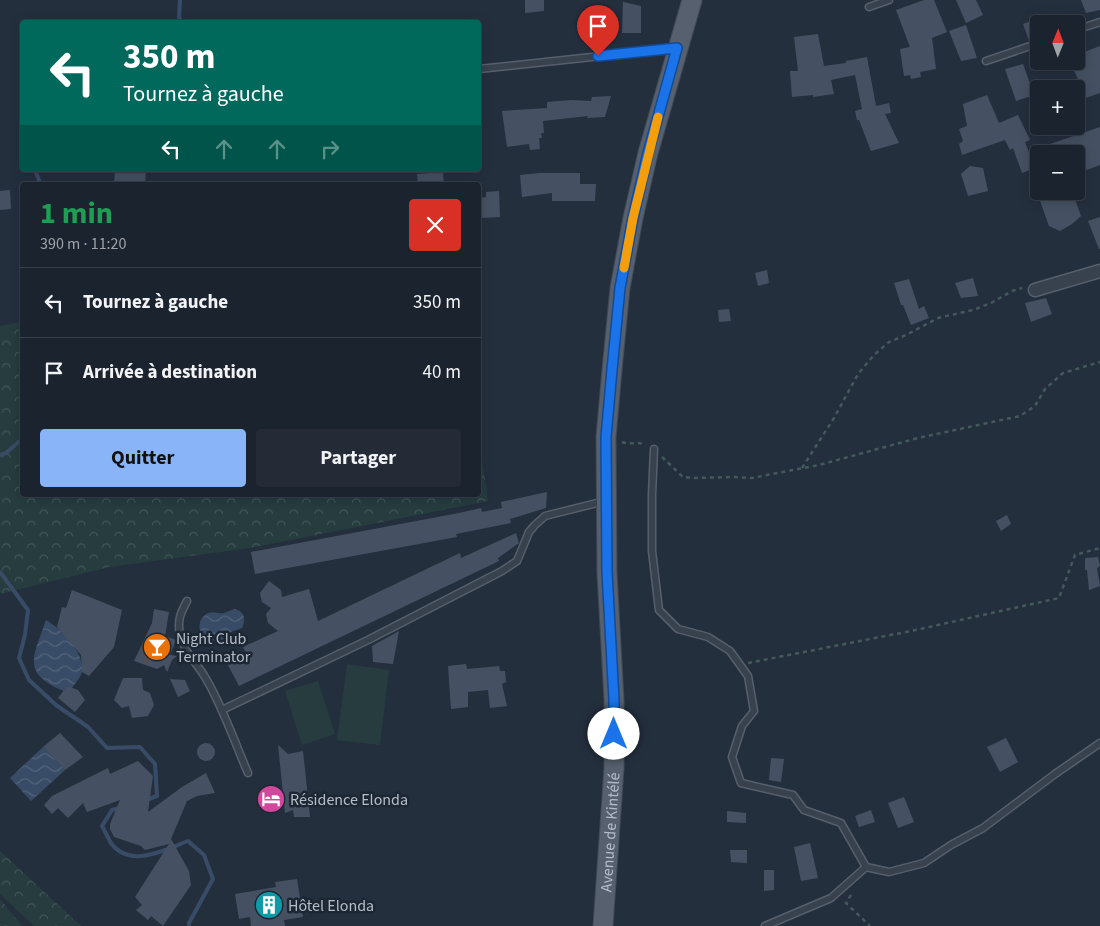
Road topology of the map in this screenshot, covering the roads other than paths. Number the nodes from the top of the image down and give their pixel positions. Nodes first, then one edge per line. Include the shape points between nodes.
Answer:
1 (692, 0) edge
2 (889, 0) edge
3 (869, 7) dead end
4 (1100, 22) edge
5 (1085, 27) edge
6 (1030, 46) edge
7 (677, 48) junction
8 (986, 60) dead end
9 (481, 69) edge
10 (1100, 271) edge
11 (1031, 288) road end
12 (654, 449) road end
13 (606, 501) junction
14 (187, 601) dead end
15 (222, 710) junction
16 (1100, 743) edge
17 (248, 772) dead end
18 (866, 867) junction
19 (603, 926) edge
20 (766, 926) edge

1 - 7 main road, Avenue de Kintélé
2 - 3 lane
4 - 5 lane
6 - 8 lane
7 - 9 lane
7 - 13 main road, Avenue de Kintélé via 648,153 620,288 606,437
10 - 11 street
12 - 18 lane via 652,551 659,610 678,629 708,637 730,651 748,676 754,711 742,726 732,757 741,783 793,795 804,810 841,823
13 - 15 lane via 546,516 529,532 517,561 502,571
13 - 19 main road, Avenue de Kintélé via 614,768
14 - 15 lane via 179,615 180,633 186,651 205,676
15 - 17 lane
16 - 18 lane via 984,828 924,863 889,872
18 - 20 lane via 831,898

